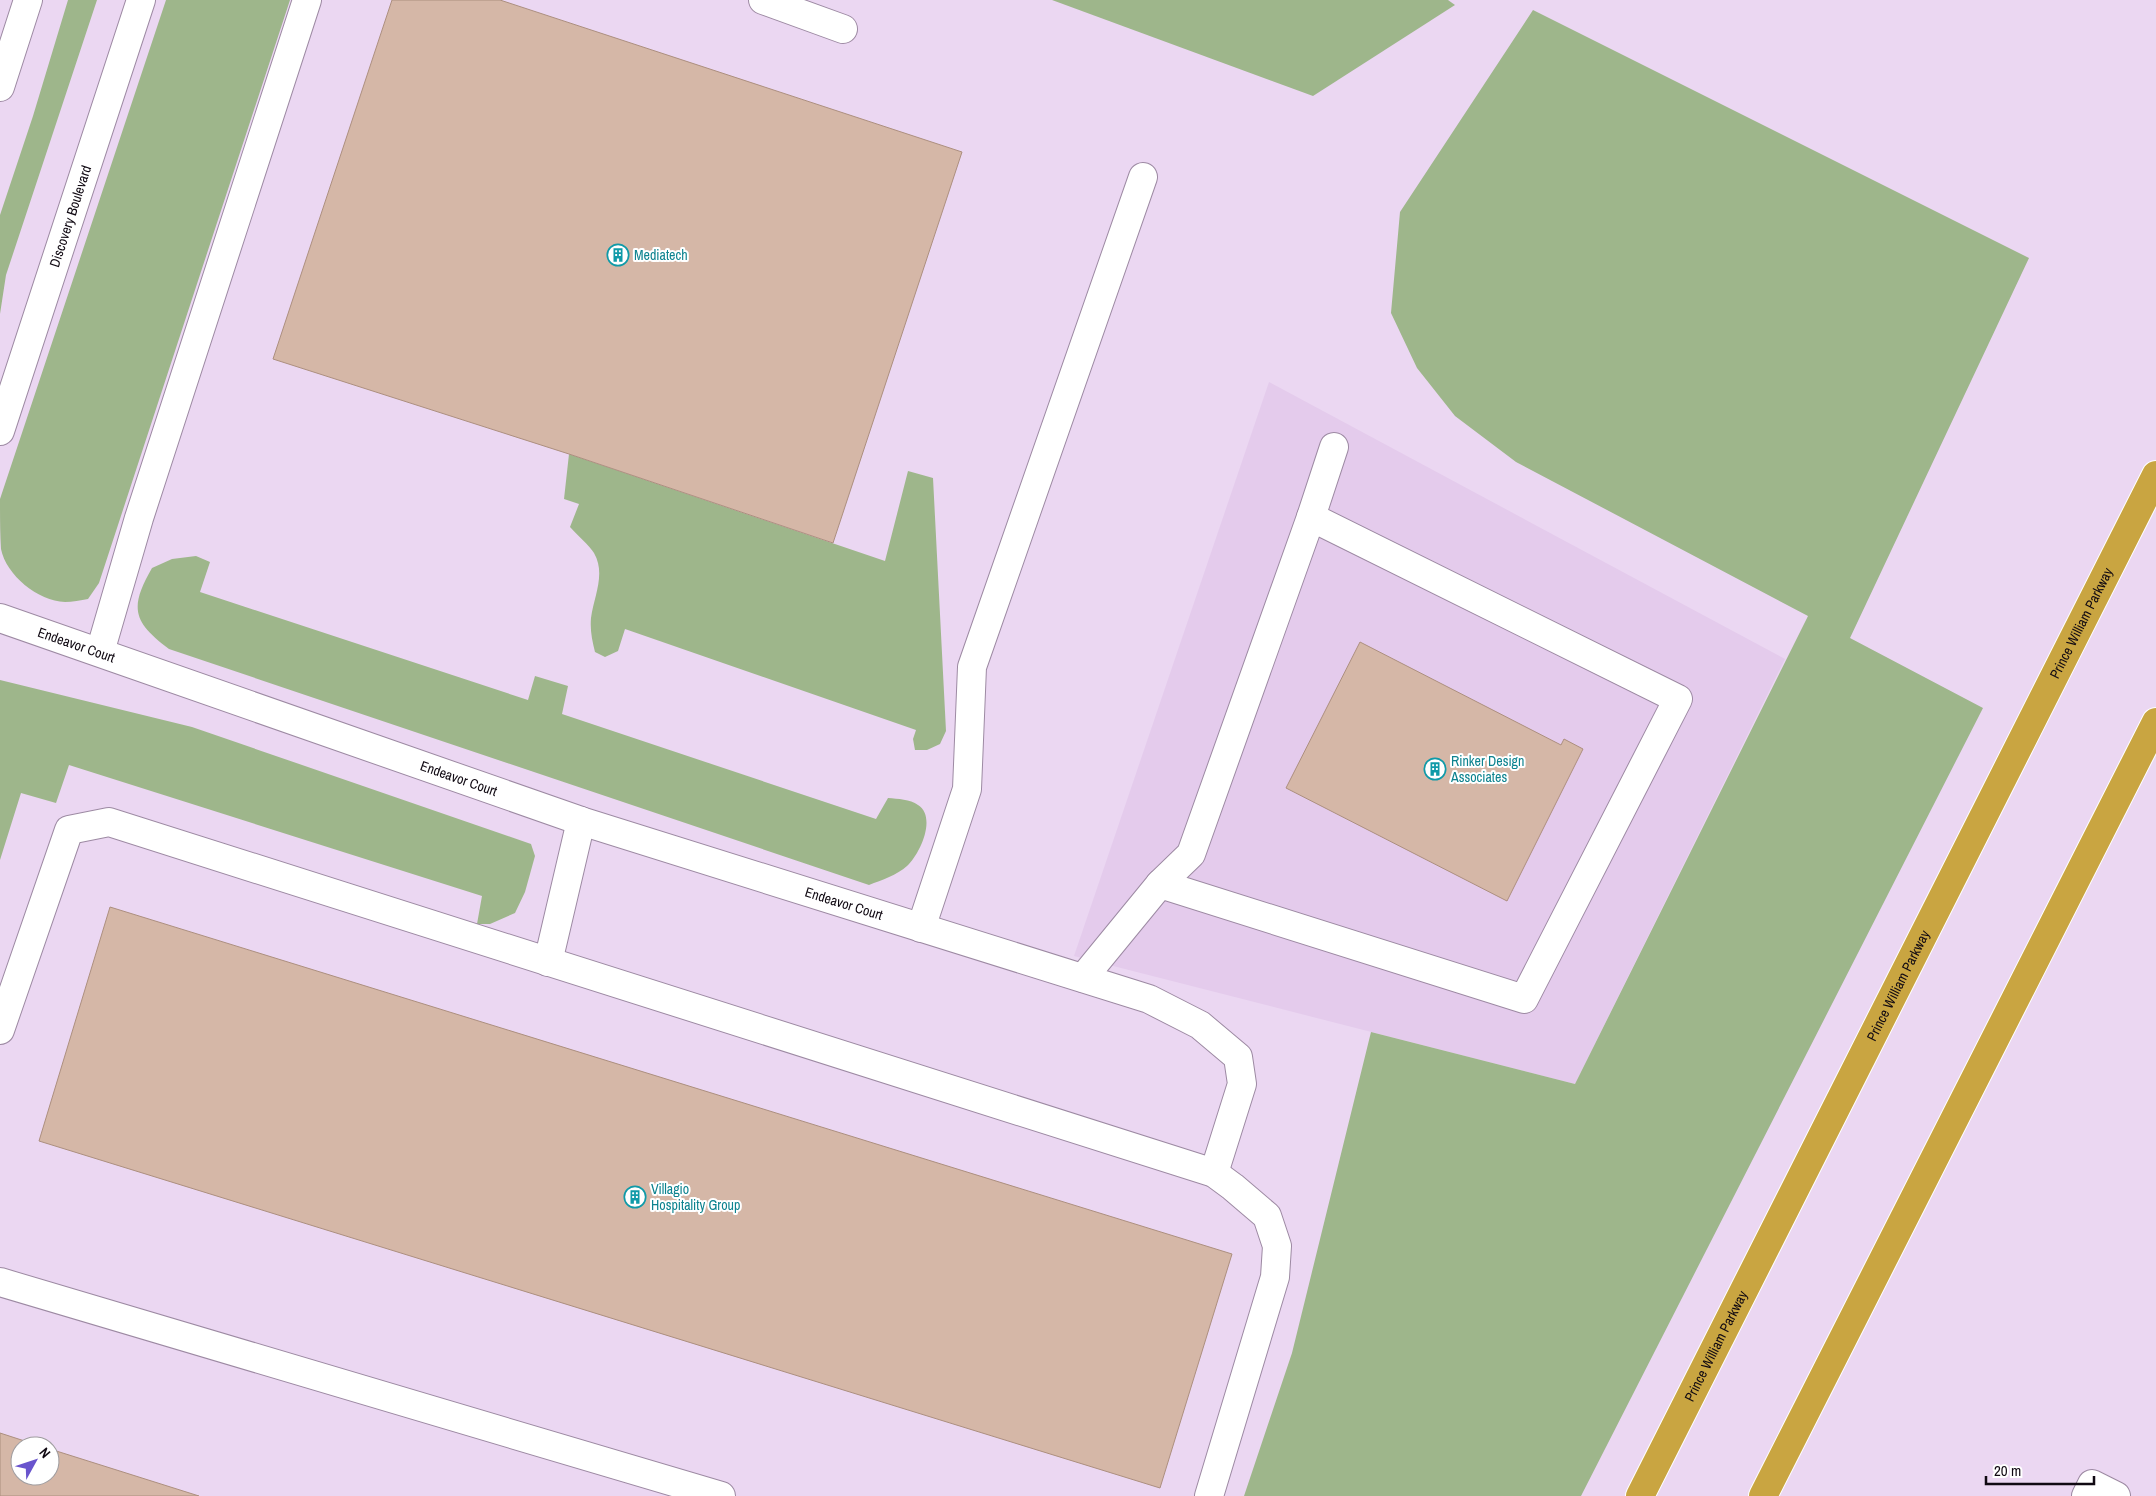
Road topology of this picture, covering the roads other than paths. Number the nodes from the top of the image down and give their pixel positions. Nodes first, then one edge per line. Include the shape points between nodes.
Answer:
1 (28, 0) edge
2 (141, 0) edge
3 (307, 0) edge
4 (764, 0) edge
5 (843, 28) dead end
6 (0, 87) edge
7 (1143, 177) dead end
8 (0, 431) edge
9 (1334, 447) dead end
10 (2156, 475) edge
11 (1311, 517) junction
12 (0, 618) edge
13 (100, 652) junction
14 (2156, 722) edge
15 (581, 822) junction
16 (1160, 884) junction
17 (921, 928) junction
18 (548, 962) junction
19 (1083, 978) junction
20 (0, 1030) edge
21 (1214, 1174) junction
22 (0, 1282) edge
23 (721, 1496) edge
24 (1209, 1496) edge
25 (1640, 1496) edge
26 (1763, 1496) edge
27 (2086, 1496) edge
28 (2116, 1496) edge

1 - 6 street
2 - 8 street, Discovery Boulevard
3 - 13 street via 141,510
4 - 5 street
7 - 17 street via 972,667 967,789
9 - 11 street
10 - 25 highway, Prince William Parkway
11 - 16 street via 1191,854
11 - 16 street via 1678,699 1524,999
12 - 13 street, Endeavor Court
13 - 15 street, Endeavor Court
14 - 26 highway
15 - 17 street, Endeavor Court
15 - 18 street
16 - 19 street
17 - 19 street, Endeavor Court
18 - 20 street via 109,822 69,830
18 - 21 street
19 - 21 street, Endeavor Court via 1149,999 1200,1025 1238,1058 1242,1084
21 - 24 street via 1267,1216 1277,1246 1275,1277
22 - 23 street
27 - 28 street via 2092,1484

